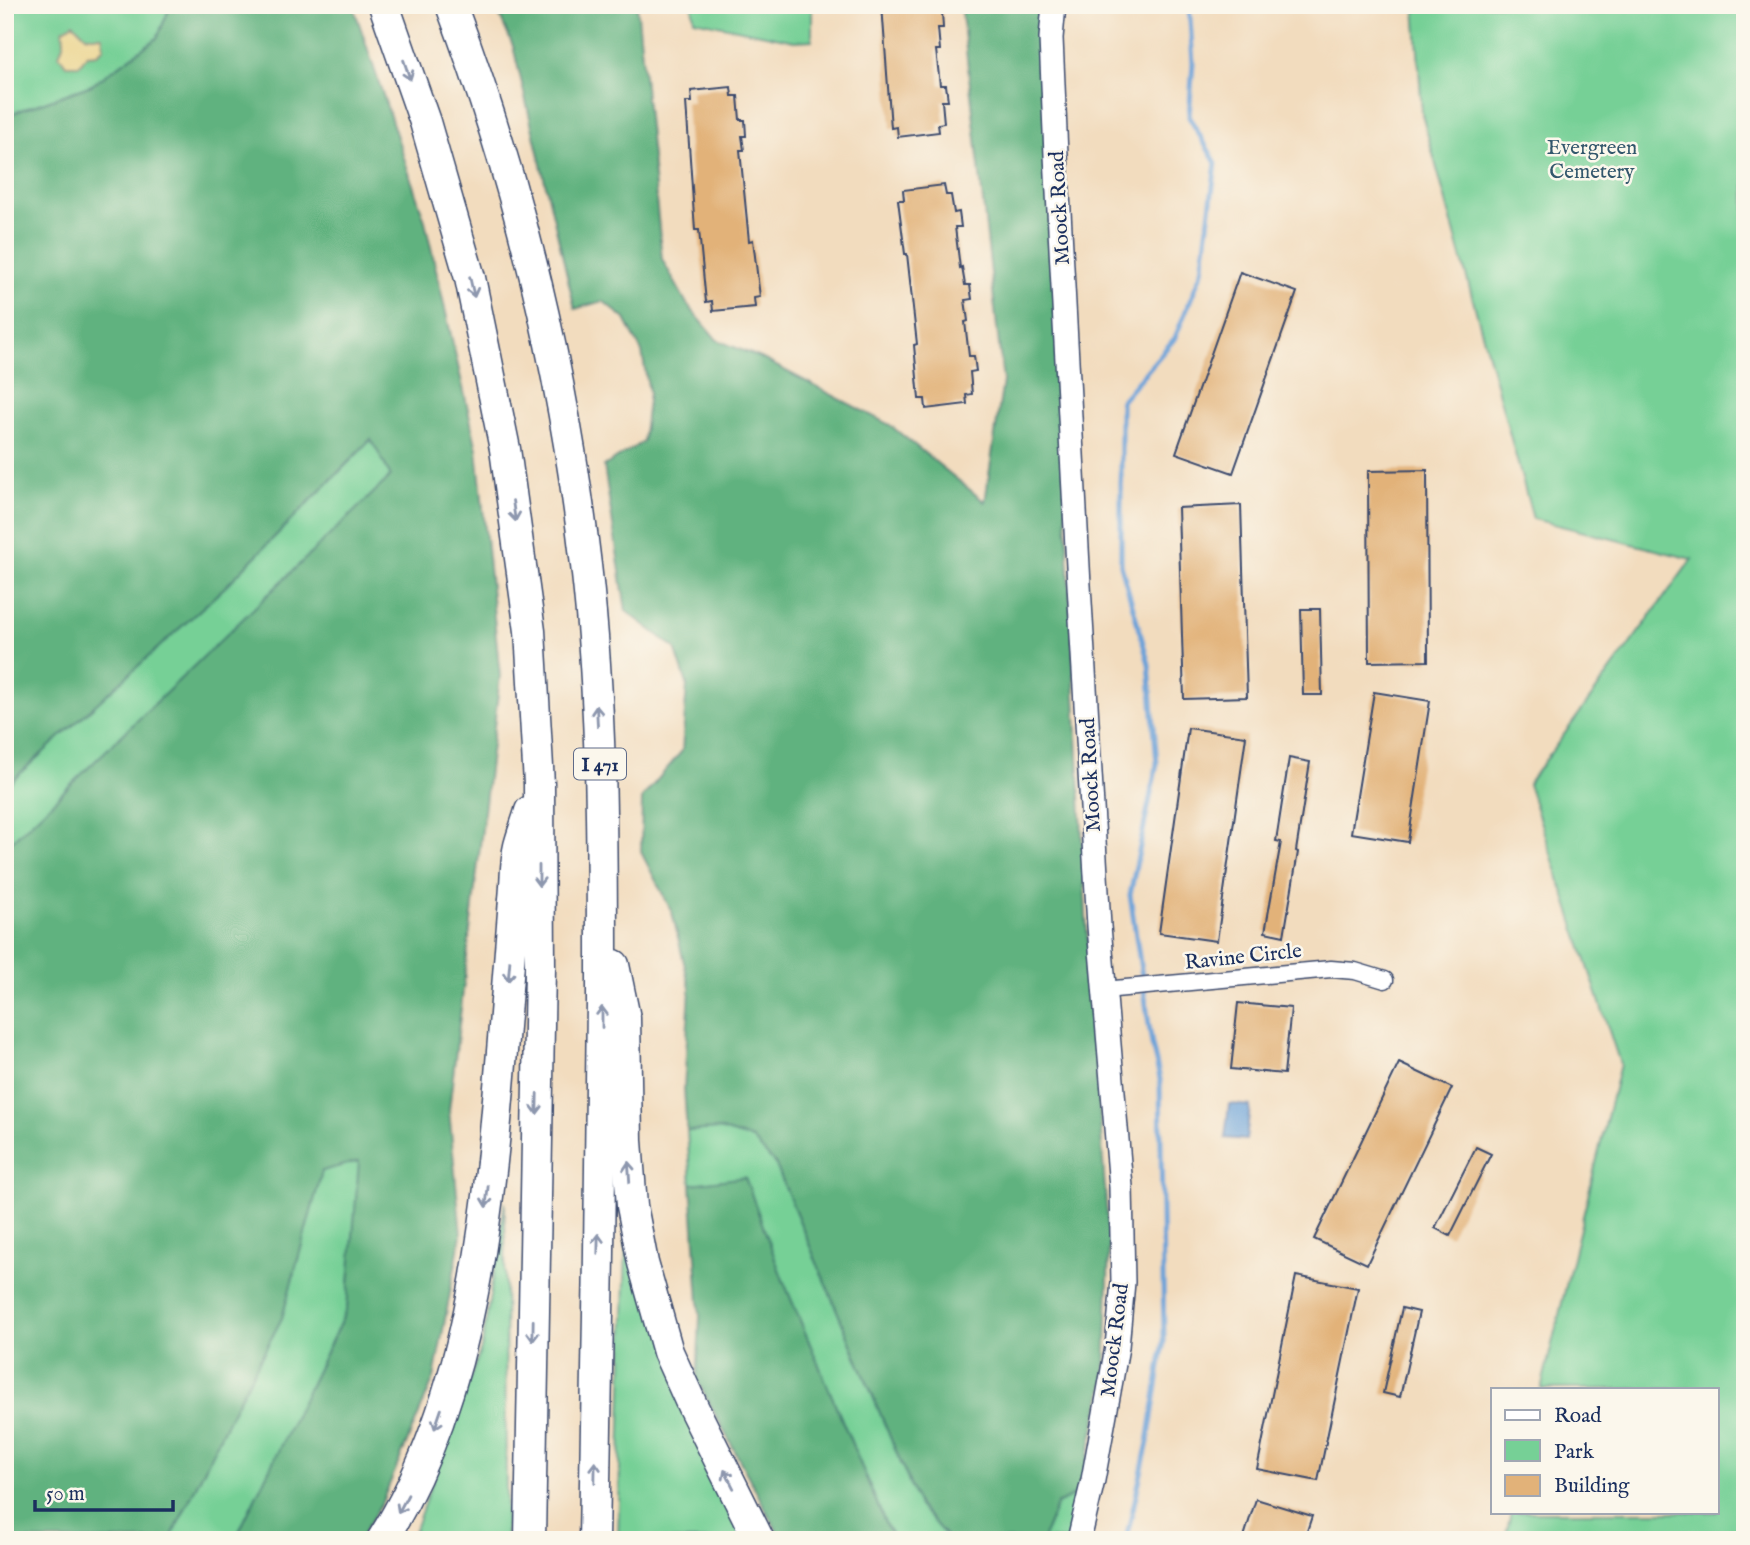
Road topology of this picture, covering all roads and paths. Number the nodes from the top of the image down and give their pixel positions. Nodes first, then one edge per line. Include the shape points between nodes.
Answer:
1 (384, 5) edge
2 (451, 5) edge
3 (1054, 5) edge
4 (539, 784) junction
5 (602, 902) junction
6 (1385, 980) dead end
7 (1115, 990) junction
8 (382, 1540) edge
9 (530, 1540) edge
10 (594, 1540) edge
11 (760, 1540) edge
12 (1079, 1540) edge

1 -> 4 highway via 457,228 496,399 530,631
5 -> 2 highway, I 471 via 595,683 586,566 571,460 539,293 507,169
3 - 7 main road, Moock Road via 1056,155 1091,805
4 -> 8 highway via 519,848 476,1282 436,1426 408,1494
4 -> 9 highway
10 -> 5 highway, I 471
11 -> 5 highway via 668,1352 643,1263 627,1141 625,1018
6 - 7 street, Ravine Circle via 1331,968
7 - 12 main road, Moock Road via 1123,1282 1117,1347

